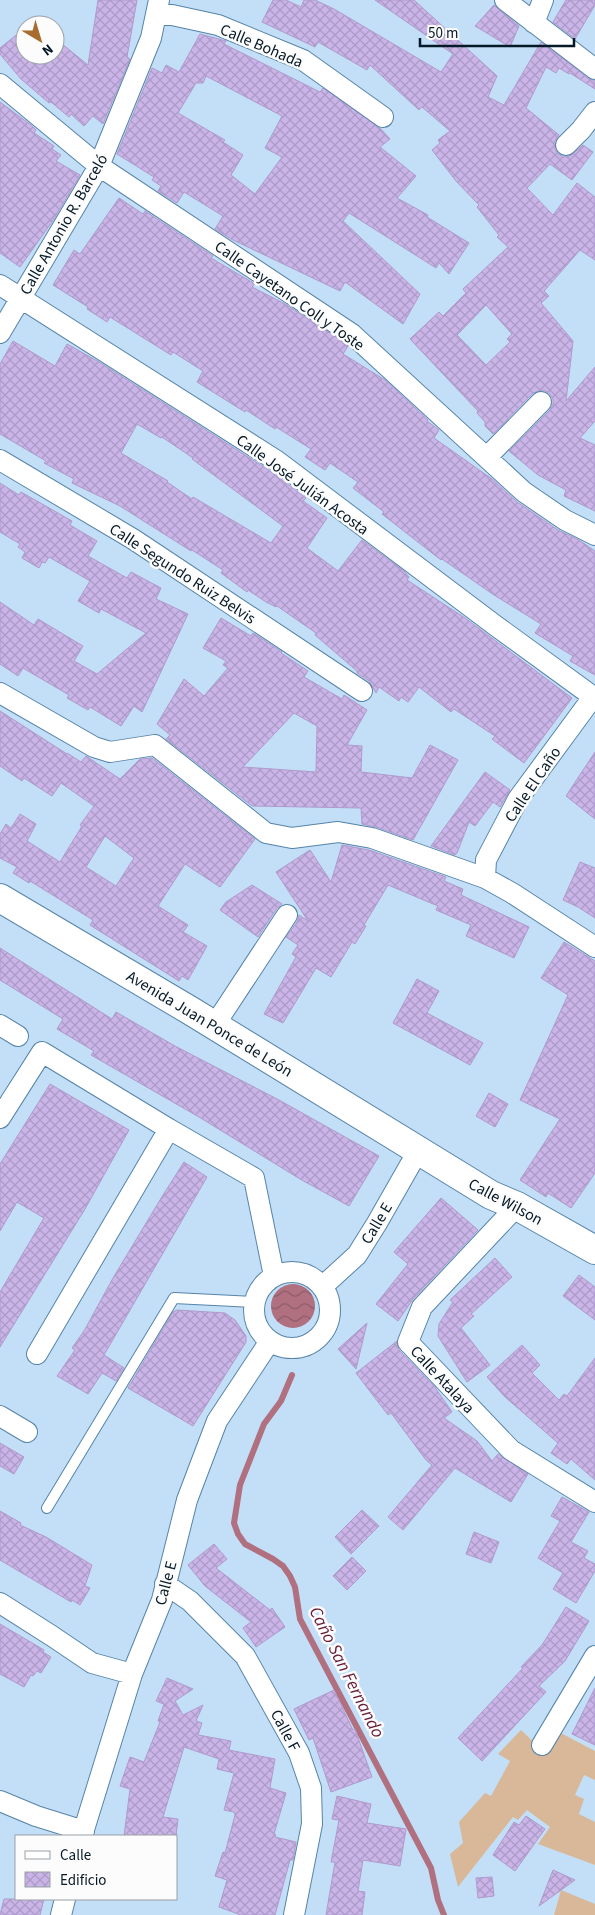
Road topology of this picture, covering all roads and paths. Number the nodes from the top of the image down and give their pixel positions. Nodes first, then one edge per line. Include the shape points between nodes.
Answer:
1 (504, 0) edge
2 (544, 0) edge
3 (157, 7) edge
4 (534, 23) junction
5 (595, 68) edge
6 (0, 84) edge
7 (595, 112) edge
8 (383, 117) dead end
9 (566, 145) dead end
10 (100, 166) junction
11 (0, 285) edge
12 (21, 297) junction
13 (0, 333) edge
14 (541, 402) dead end
15 (487, 457) junction
16 (0, 460) edge
17 (595, 535) edge
18 (362, 691) dead end
19 (0, 693) edge
20 (594, 697) edge
21 (484, 878) junction
22 (0, 898) edge
23 (287, 915) dead end
24 (595, 947) edge
25 (0, 1025) edge
26 (214, 1026) junction
27 (18, 1036) dead end
28 (0, 1118) edge
29 (169, 1129) junction
30 (418, 1151) junction
31 (517, 1206) junction
32 (595, 1250) edge
33 (274, 1276) junction
34 (323, 1286) junction
35 (254, 1302) junction
36 (270, 1342) junction
37 (38, 1354) dead end
38 (0, 1416) edge
39 (27, 1432) dead end
40 (595, 1502) edge
41 (47, 1508) dead end
42 (165, 1584) junction
43 (0, 1604) edge
44 (595, 1656) edge
45 (132, 1674) junction
46 (542, 1745) dead end
47 (0, 1801) edge
48 (83, 1834) edge
49 (65, 1900) edge
50 (61, 1915) edge
51 (294, 1915) edge

1 - 4 street
2 - 4 street
3 - 8 street, Calle Bohada via 218,25 302,60
3 - 10 street, Calle Antonio R. Barceló via 151,38
4 - 5 street
6 - 10 street, Calle Cayetano Coll y Toste
7 - 9 street
10 - 12 street, Calle Antonio R. Barceló
10 - 15 street, Calle Cayetano Coll y Toste via 352,334
11 - 12 street, Calle José Julián Acosta
12 - 13 street, Calle Antonio R. Barceló
12 - 20 street, Calle José Julián Acosta via 277,461
14 - 15 street
15 - 17 street, Calle Cayetano Coll y Toste via 524,492 565,520
16 - 18 street, Calle Segundo Ruiz Belvis via 133,539
19 - 21 street via 94,747 110,752 155,745 266,833 292,838 338,832 372,838
20 - 21 street, Calle El Caño via 518,799 486,860
21 - 24 street
22 - 26 main road, Avenida Juan Ponce de León
23 - 26 street
25 - 27 street
26 - 30 main road, Avenida Juan Ponce de León
28 - 29 street via 42,1052
29 - 33 street via 254,1178
29 - 37 street
30 - 31 main road, Calle Wilson via 491,1195
30 - 34 street, Calle E via 357,1255
31 - 32 main road, Calle Wilson
31 - 40 street, Calle Atalaya via 422,1307 408,1342 511,1450
33 - 34 street via 294,1271 305,1273
33 - 35 street via 264,1282
34 - 36 street via 331,1306 327,1327 320,1336 302,1347 291,1348
35 - 36 street via 256,1324
35 - 41 lane via 174,1298
36 - 42 street, Calle E via 217,1421 187,1500
38 - 39 street
42 - 45 street, Calle E via 162,1600
42 - 51 street, Calle F via 190,1601 245,1656 299,1753 312,1788 312,1824
43 - 45 street via 92,1663
44 - 46 street
45 - 48 street, Calle E
47 - 48 street
49 - 50 street

